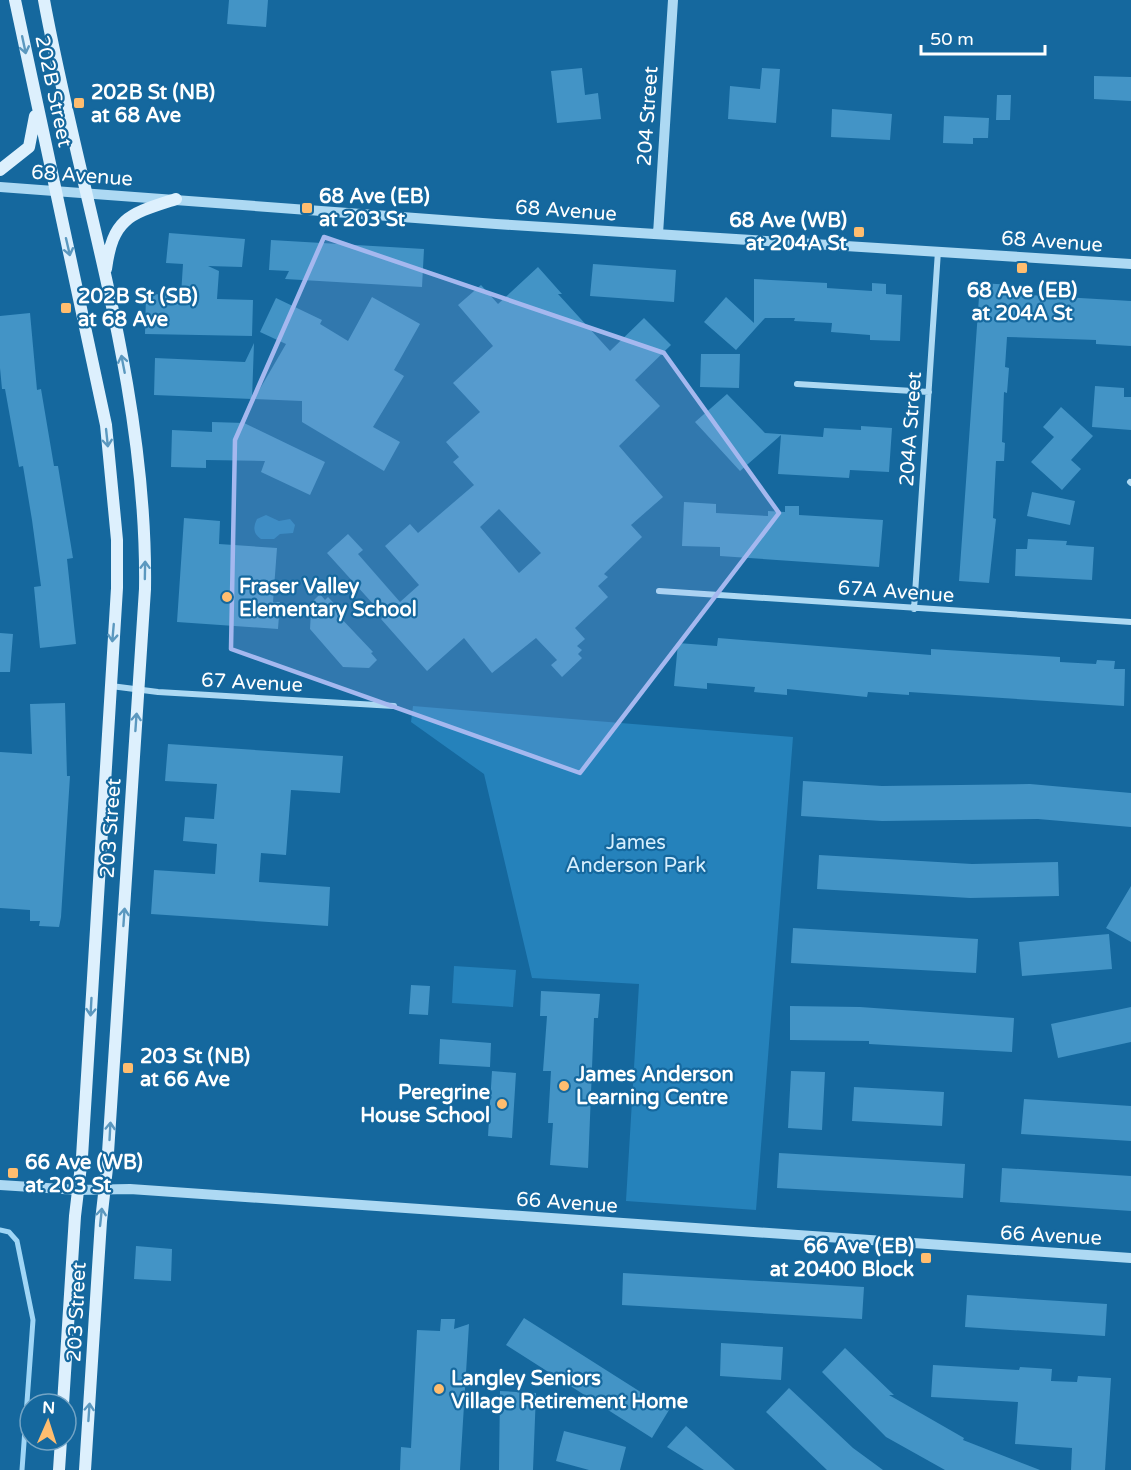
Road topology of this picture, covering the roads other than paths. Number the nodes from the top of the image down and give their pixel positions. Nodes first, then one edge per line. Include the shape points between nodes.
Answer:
1 (15, 0) edge
2 (44, 0) edge
3 (673, 0) edge
4 (34, 91) junction
5 (0, 170) edge
6 (0, 187) edge
7 (55, 190) junction
8 (85, 193) junction
9 (176, 199) junction
10 (658, 234) junction
11 (938, 251) junction
12 (1131, 264) edge
13 (105, 276) junction
14 (797, 384) dead end
15 (928, 392) junction
16 (659, 591) dead end
17 (914, 609) junction
18 (1131, 622) edge
19 (109, 686) junction
20 (138, 691) junction
21 (394, 706) dead end
22 (0, 1185) edge
23 (78, 1190) junction
24 (105, 1190) junction
25 (1131, 1258) edge
26 (64, 1392) edge
27 (60, 1452) edge
28 (59, 1470) edge
29 (85, 1470) edge

1 -> 4 main road, 202B Street
2 - 8 main road, 202B Street
3 - 10 street, 204 Street
4 - 5 main road via 35,125 29,147
4 - 7 main road, 202B Street
6 - 7 street, 68 Avenue
7 - 8 street, 68 Avenue
7 -> 19 main road, 203 Street via 106,425 117,588
8 - 9 street, 68 Avenue
8 - 13 main road, 203 Street
9 - 10 street, 68 Avenue
9 - 13 main road via 139,211 120,225 112,238
10 - 11 street, 68 Avenue
11 - 12 street, 68 Avenue
11 - 15 street, 204A Street
20 -> 13 main road, 203 Street via 145,589 143,489 135,422
14 - 15 street
15 - 17 street, 204A Street
16 - 17 street, 67A Avenue
17 - 18 street, 67A Avenue
19 - 20 street, 67 Avenue
19 -> 23 main road, 203 Street
20 - 21 street, 67 Avenue
24 -> 20 main road, 203 Street
22 - 23 street, 66 Avenue
23 - 24 street, 66 Avenue
23 - 26 main road, 203 Street
24 - 25 street, 66 Avenue
29 -> 24 main road, 203 Street
27 - 28 main road

